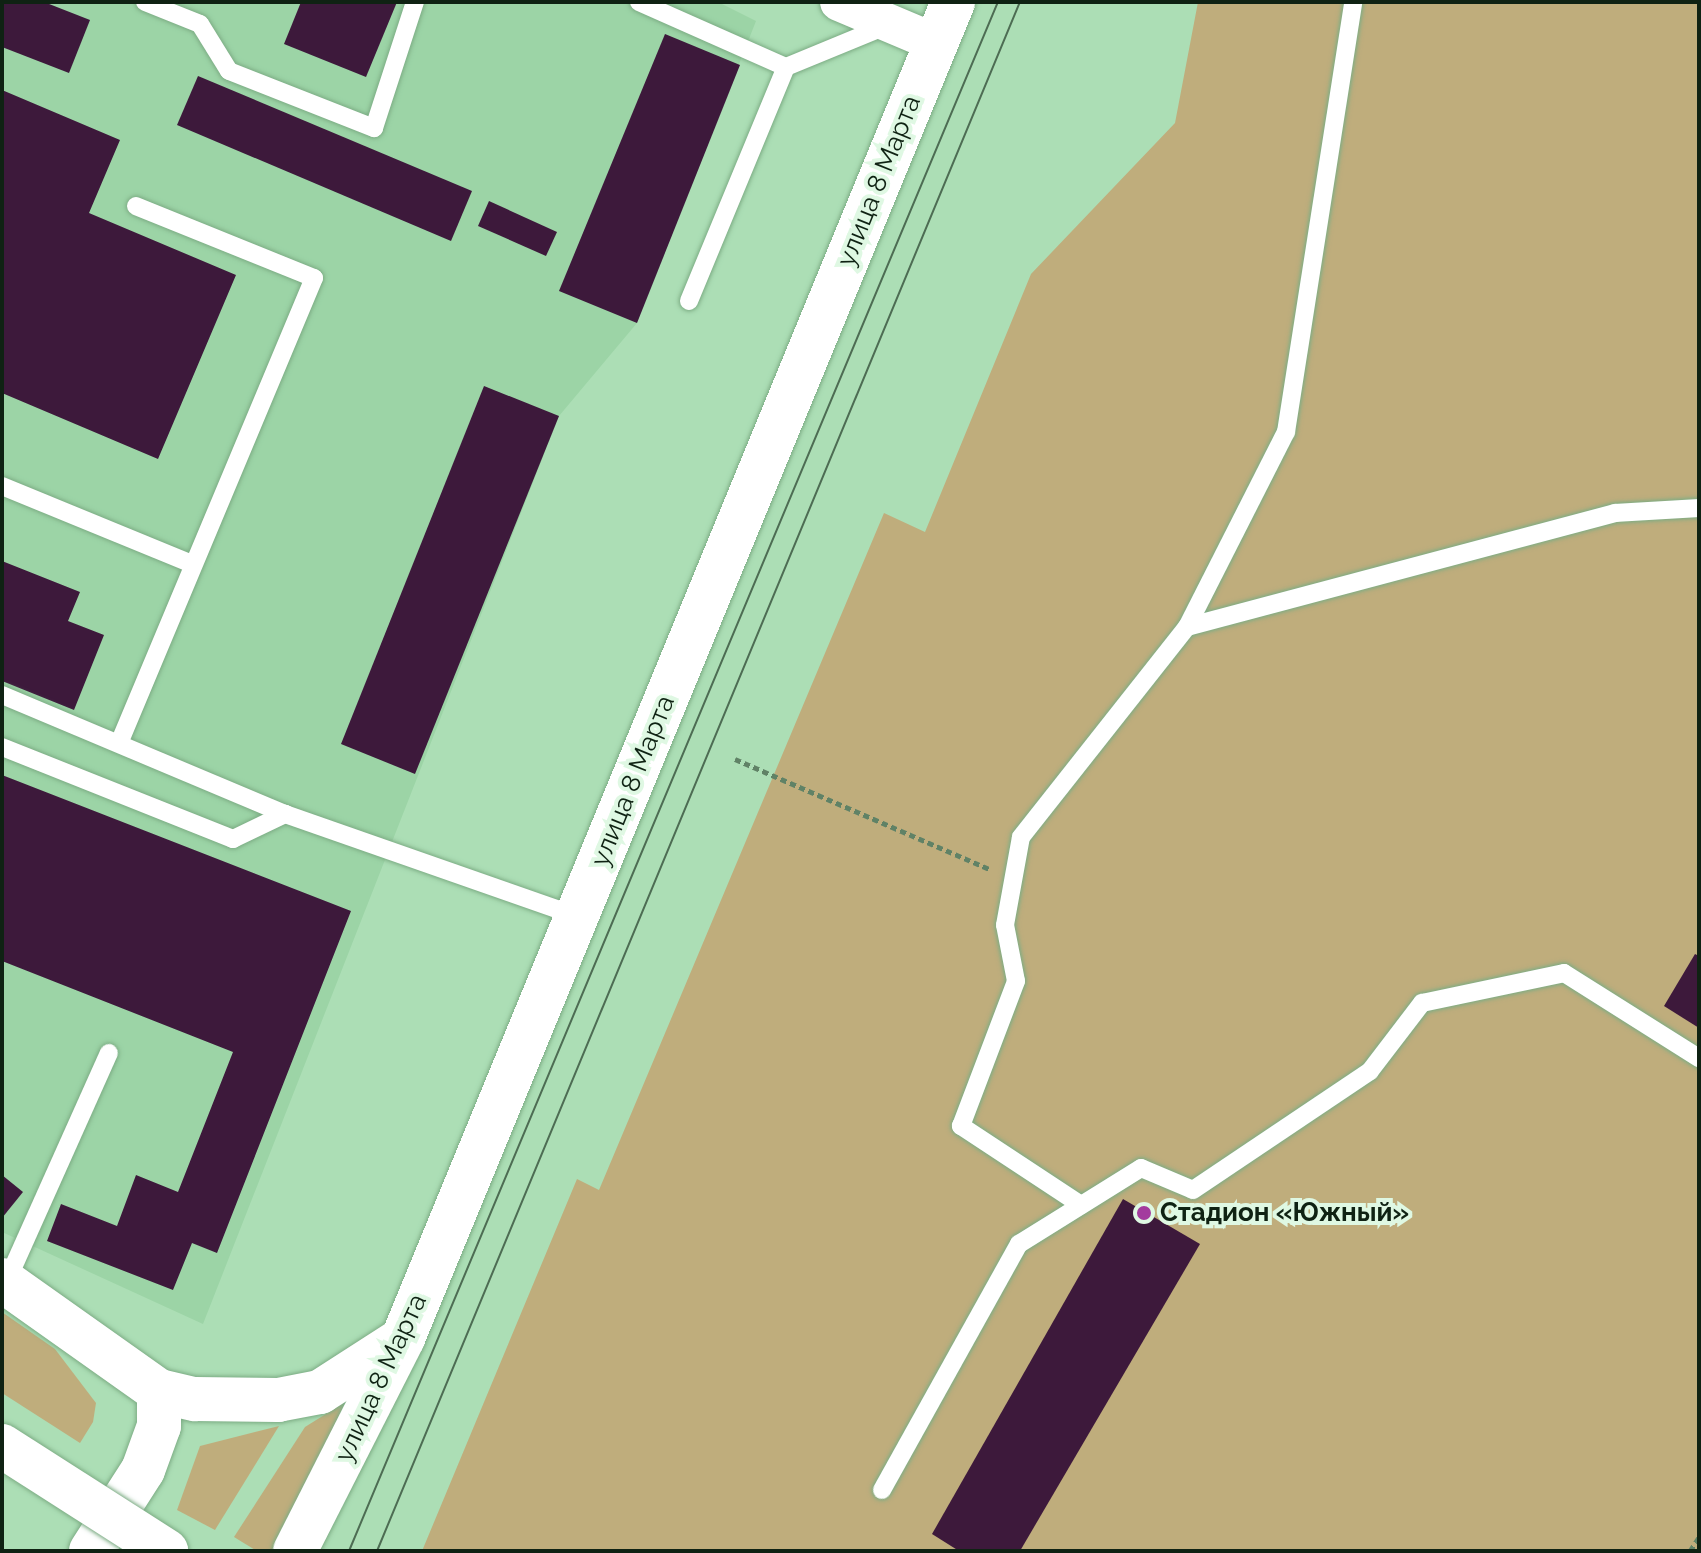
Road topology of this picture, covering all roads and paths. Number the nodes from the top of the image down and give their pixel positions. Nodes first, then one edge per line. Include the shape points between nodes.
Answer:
1 (145, 2) edge
2 (415, 2) edge
3 (639, 2) edge
4 (839, 2) edge
5 (953, 2) edge
6 (1353, 2) edge
7 (888, 25) junction
8 (936, 43) junction
9 (786, 67) junction
10 (136, 206) dead end
11 (689, 301) dead end
12 (2, 486) edge
13 (1699, 508) edge
14 (192, 564) junction
15 (1187, 627) junction
16 (2, 695) edge
17 (120, 741) junction
18 (2, 747) edge
19 (735, 759) dead end
20 (285, 814) junction
21 (1013, 879) junction
22 (577, 916) junction
23 (109, 1053) dead end
24 (1699, 1058) edge
25 (1081, 1205) junction
26 (4, 1281) edge
27 (403, 1338) junction
28 (159, 1391) junction
29 (2, 1446) edge
30 (882, 1490) dead end
31 (1699, 1537) edge
32 (91, 1551) edge
33 (166, 1551) edge
34 (295, 1551) edge
35 (1690, 1551) edge

1 - 2 lane via 200,24 229,71 374,128
3 - 9 lane
4 - 7 street
5 - 8 main road, улица 8 Марта
6 - 15 lane via 1286,432
7 - 8 street
7 - 9 lane
8 - 22 main road, улица 8 Марта
9 - 11 lane
10 - 14 lane via 314,278
12 - 14 lane
13 - 15 lane via 1615,513
14 - 17 lane
15 - 21 lane via 1021,837
16 - 17 lane
17 - 20 lane
18 - 20 lane via 233,839
19 - 21 path
20 - 22 lane
21 - 25 lane via 1005,925 1016,981 961,1126
22 - 27 main road, улица 8 Марта
23 - 26 lane
24 - 25 lane via 1564,973 1422,1003 1370,1071 1193,1190 1141,1168
25 - 30 lane via 1019,1244
26 - 28 main road
27 - 28 main road via 320,1392 237,1402
27 - 34 main road, улица 8 Марта
28 - 32 main road via 159,1426 143,1470
29 - 33 main road, bridge
31 - 35 path

